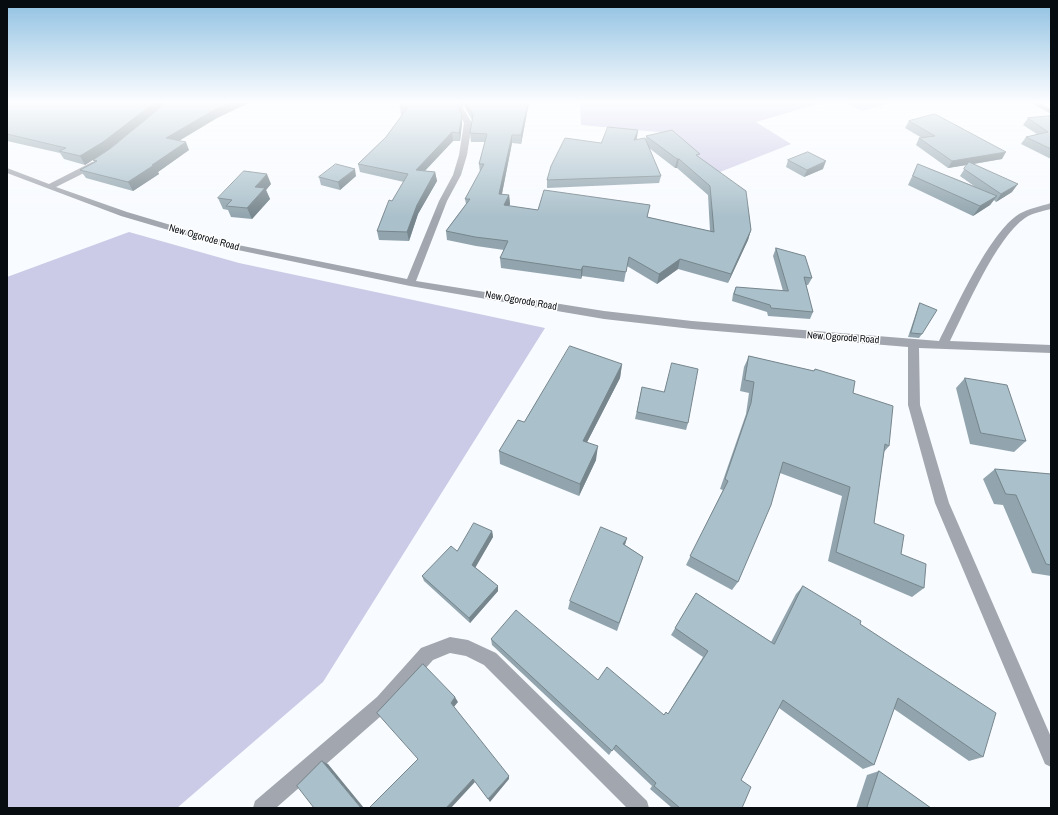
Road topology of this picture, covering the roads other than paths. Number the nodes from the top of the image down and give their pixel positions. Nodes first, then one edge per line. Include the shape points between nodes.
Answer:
1 (465, 141) edge
2 (101, 160) edge
3 (7, 170) edge
4 (49, 188) junction
5 (1051, 206) edge
6 (410, 283) junction
7 (913, 344) junction
8 (943, 345) junction
9 (1051, 349) edge
10 (1051, 758) edge
11 (262, 808) edge
12 (640, 808) edge

1 - 6 street via 457,175 440,207
2 - 4 street
3 - 4 street, New Ogorode Road
4 - 6 street, New Ogorode Road via 236,248
5 - 8 street via 1021,217 1005,232 985,264
6 - 7 street, New Ogorode Road via 604,315 803,336
7 - 8 street, New Ogorode Road
7 - 10 street via 914,406 942,503
8 - 9 street, New Ogorode Road
11 - 12 street via 383,703 427,654 450,645 468,648 490,659

